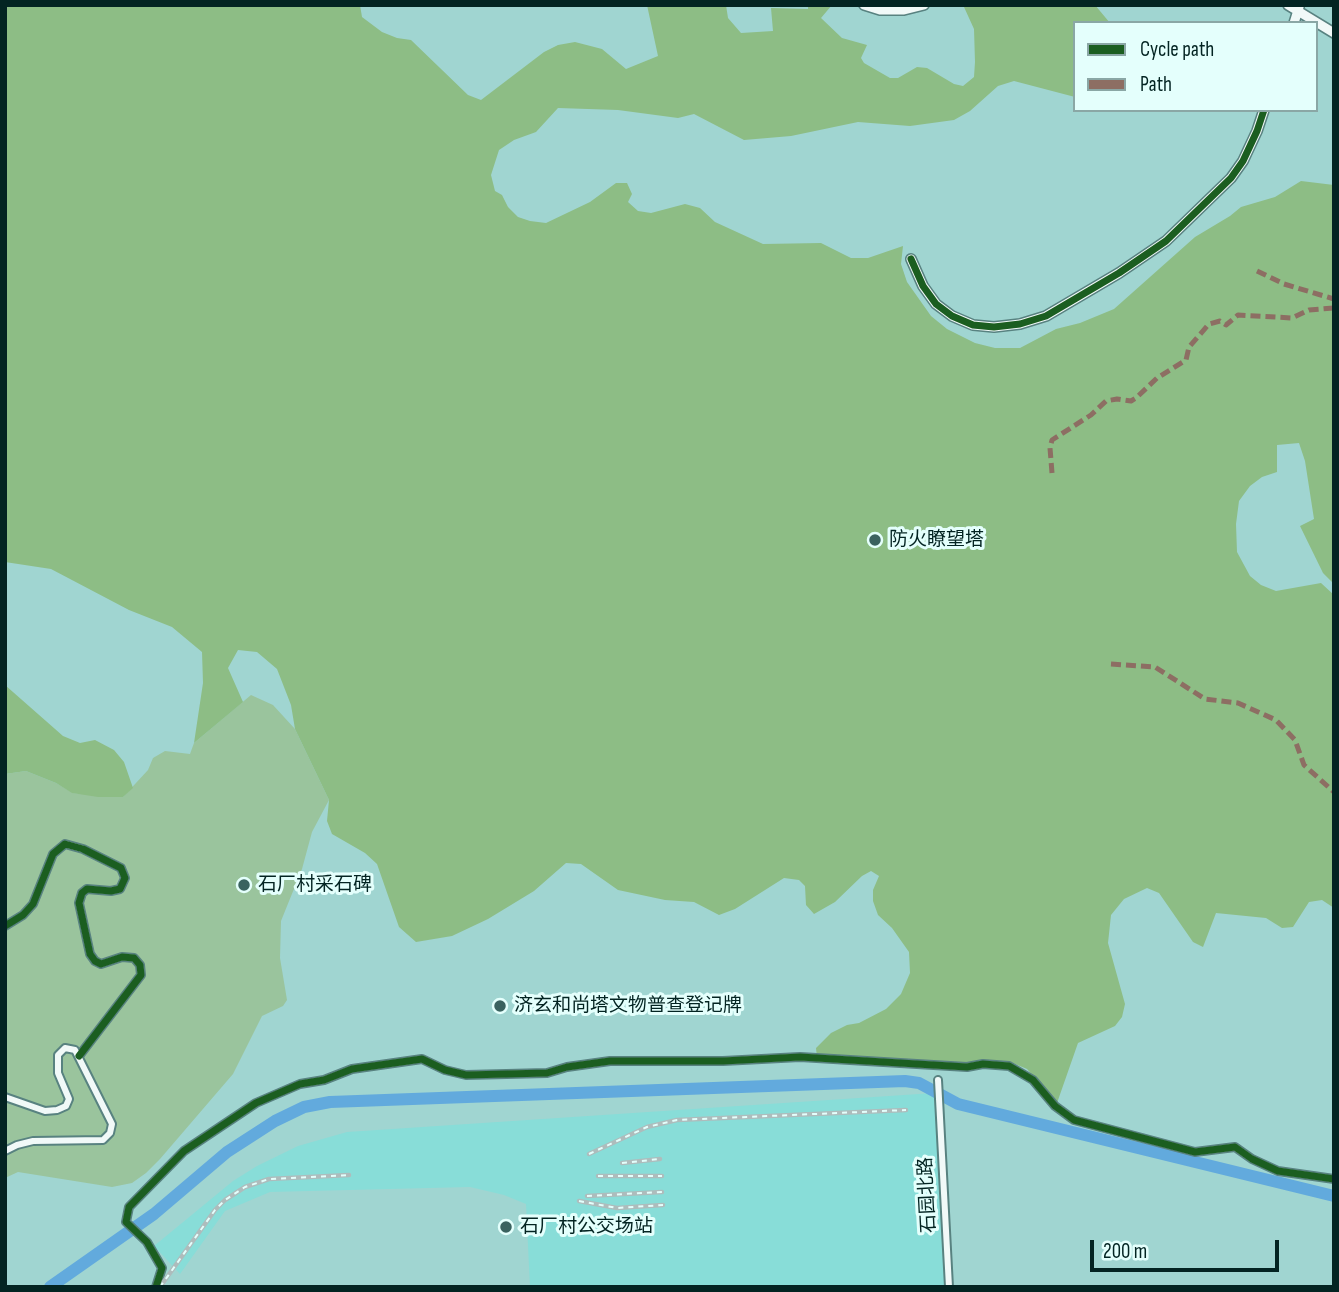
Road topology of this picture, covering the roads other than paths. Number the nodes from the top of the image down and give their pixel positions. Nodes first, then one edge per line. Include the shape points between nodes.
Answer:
1 (864, 5) edge
2 (924, 5) edge
3 (1288, 5) edge
4 (1299, 8) edge
5 (1317, 21) edge
6 (1318, 22) edge
7 (1334, 33) edge
8 (1263, 112) edge
9 (911, 259) dead end
10 (5, 926) edge
11 (79, 1056) junction
12 (938, 1080) dead end
13 (5, 1097) edge
14 (5, 1151) edge
15 (1334, 1179) edge
16 (156, 1287) edge
17 (949, 1287) edge

1 - 2 street via 904,10
3 - 4 street
4 - 5 street
6 - 7 street
8 - 9 street via 1243,162 1231,178 1166,241 1046,316 1020,324 973,326 936,304
10 - 11 street via 33,904 53,854 65,844 121,868 125,878 120,889 87,889 79,903 95,961 134,958 141,975
11 - 13 street via 65,1048 58,1055 58,1073 69,1099 57,1111
11 - 14 street via 112,1124 110,1133 103,1140 33,1141
12 - 17 street, 石园北路
15 - 16 street via 1278,1171 1235,1147 1195,1152 1074,1120 1033,1080 1009,1066 800,1057 610,1061 547,1073 466,1075 422,1059 352,1069 300,1084 256,1103 184,1151 129,1207 126,1222 147,1242 162,1268

